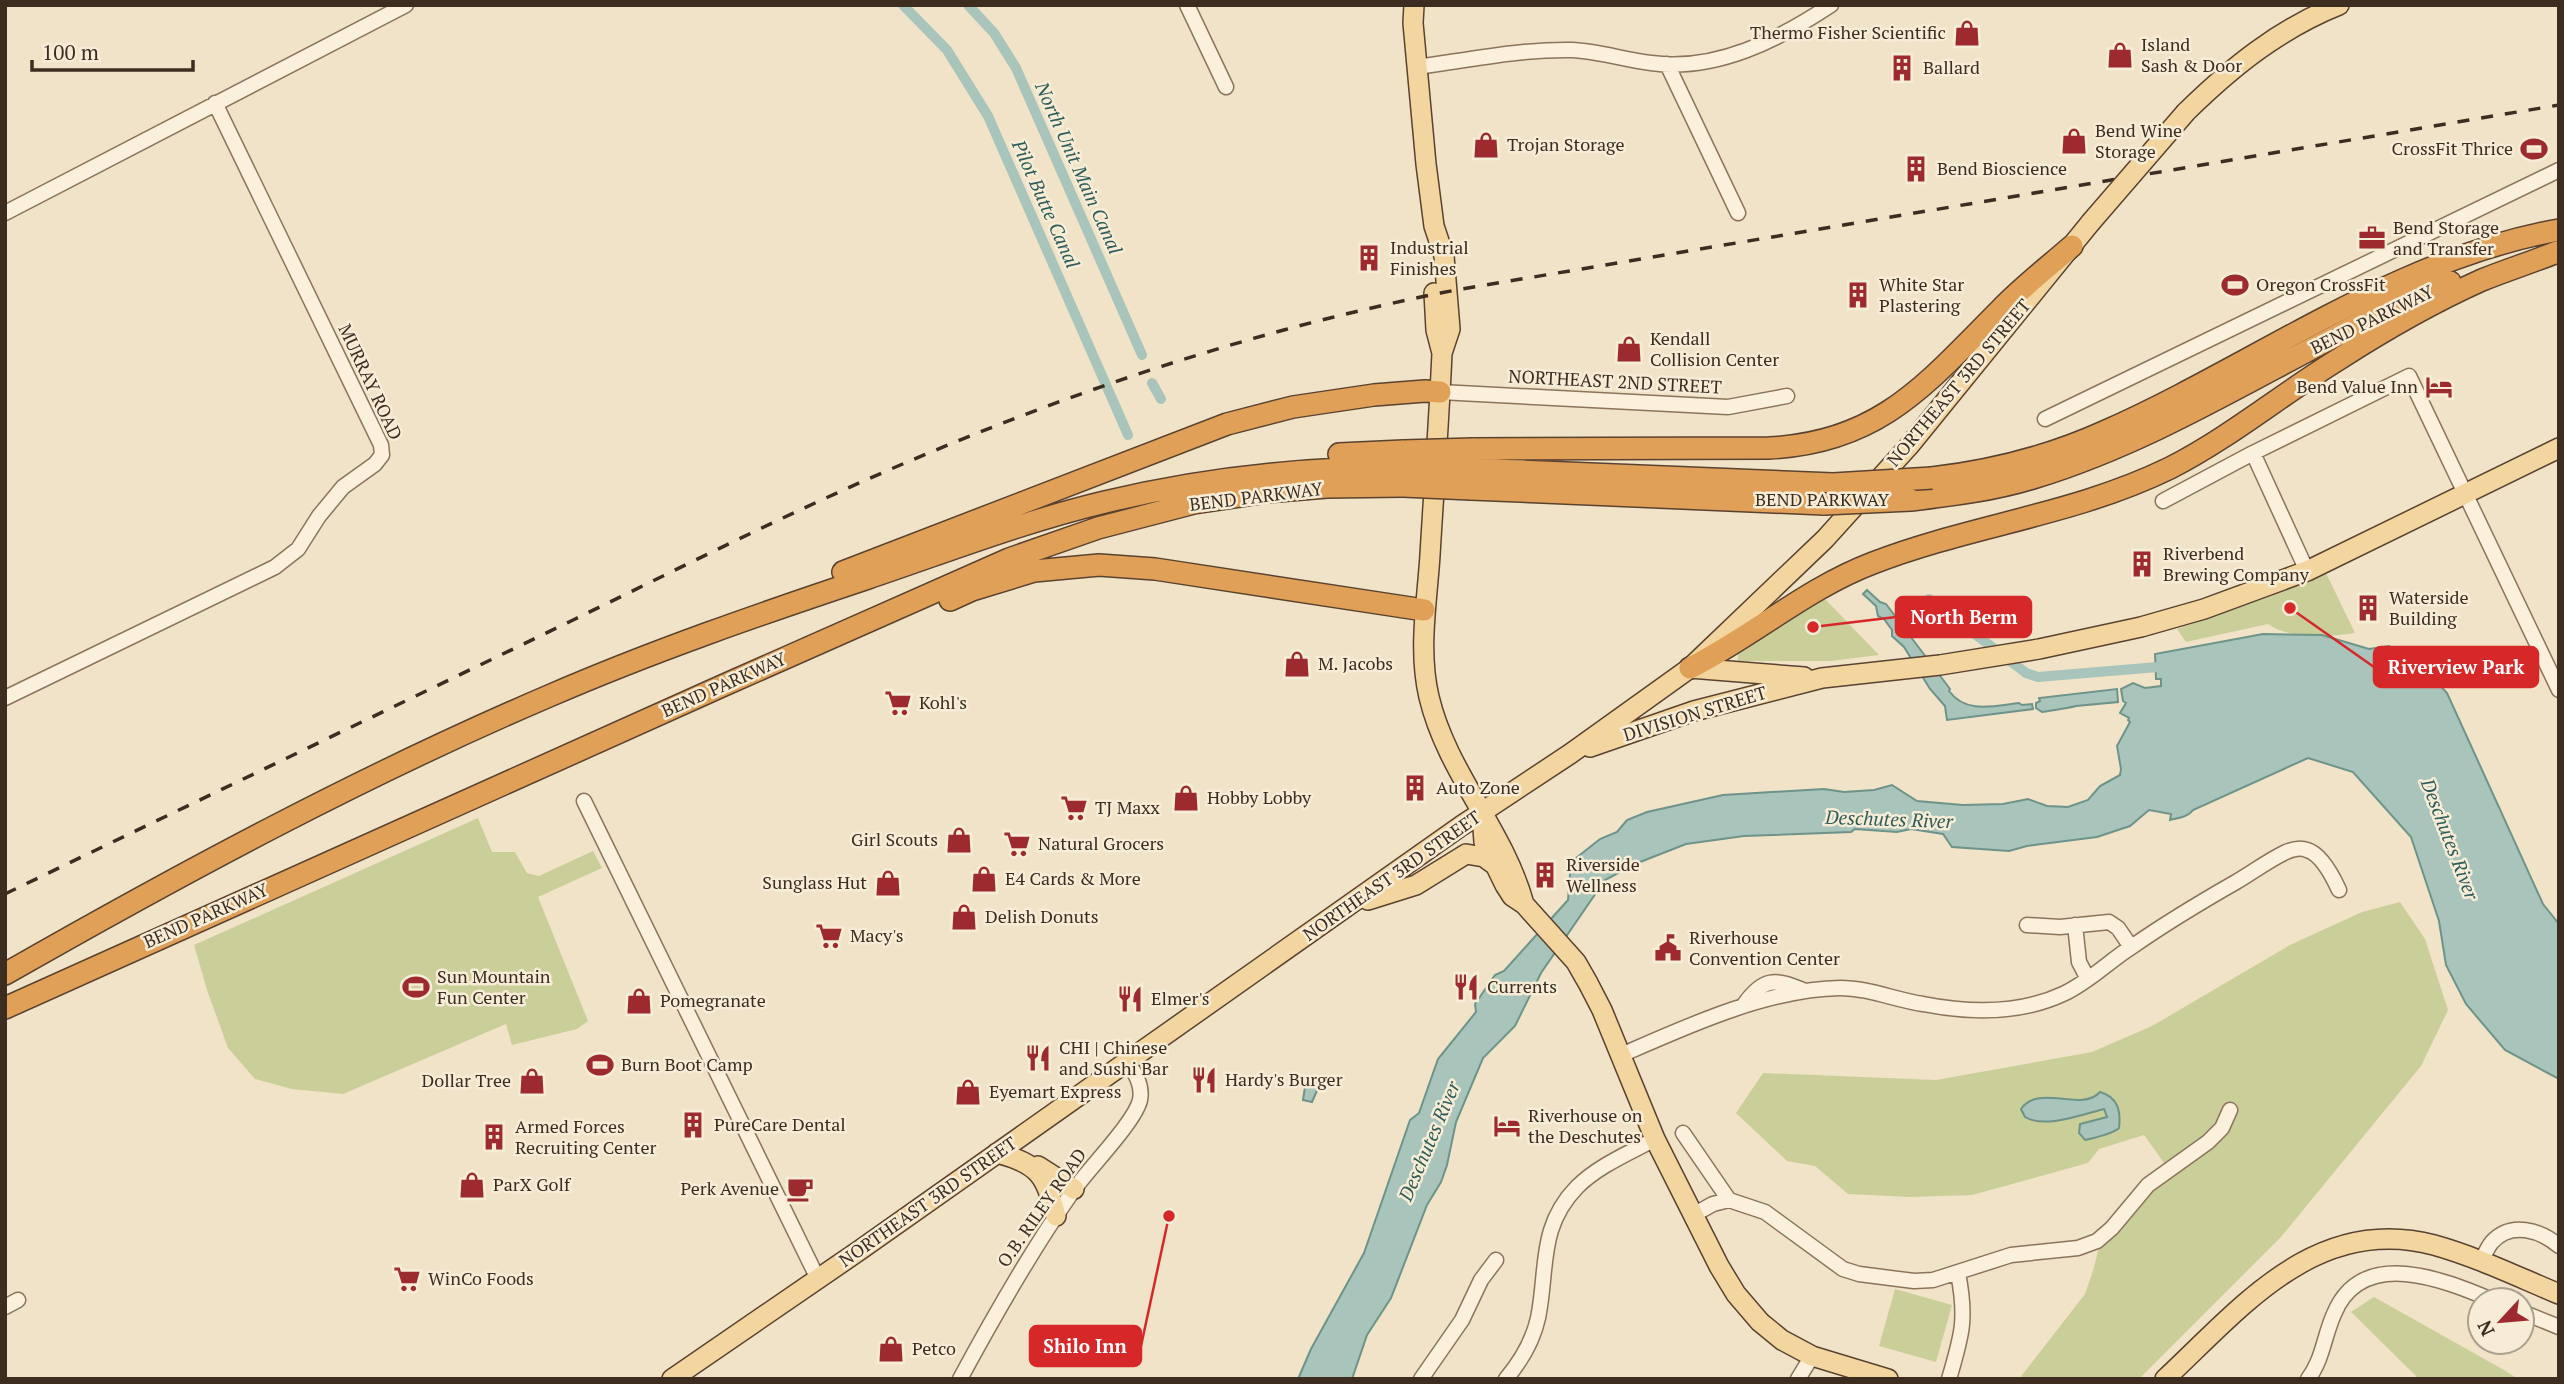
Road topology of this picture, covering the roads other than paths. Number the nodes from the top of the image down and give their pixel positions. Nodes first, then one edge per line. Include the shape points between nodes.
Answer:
1 (406, 5) edge
2 (1187, 5) edge
3 (1414, 5) edge
4 (1830, 5) edge
5 (2339, 5) edge
6 (1667, 64) junction
7 (1417, 67) junction
8 (1226, 87) dead end
9 (215, 103) junction
10 (2559, 170) edge
11 (5, 213) edge
12 (1738, 213) dead end
13 (2559, 230) edge
14 (2072, 246) junction
15 (2558, 252) edge
16 (1440, 392) junction
17 (1787, 396) dead end
18 (2045, 419) dead end
19 (2559, 448) edge
20 (2253, 453) junction
21 (1403, 468) junction
22 (1472, 469) junction
23 (1829, 494) junction
24 (2466, 494) junction
25 (2163, 501) dead end
26 (2307, 571) junction
27 (1424, 610) junction
28 (657, 652) junction
29 (1689, 667) junction
30 (1822, 678) junction
31 (722, 685) junction
32 (2559, 690) edge
33 (5, 698) edge
34 (1570, 754) junction
35 (584, 801) dead end
36 (1482, 814) junction
37 (1496, 865) junction
38 (2339, 890) dead end
39 (1524, 904) junction
40 (1349, 906) junction
41 (110, 914) junction
42 (2027, 925) dead end
43 (2075, 925) junction
44 (2131, 947) junction
45 (5, 959) edge
46 (5, 974) edge
47 (2088, 979) junction
48 (5, 1008) edge
49 (1619, 1056) junction
50 (1128, 1061) junction
51 (2230, 1110) dead end
52 (1683, 1133) dead end
53 (1655, 1139) junction
54 (998, 1153) junction
55 (1021, 1159) junction
56 (1074, 1189) junction
57 (1729, 1200) junction
58 (1692, 1215) junction
59 (1056, 1216) junction
60 (2559, 1246) edge
61 (1496, 1260) dead end
62 (2481, 1262) junction
63 (1958, 1273) junction
64 (818, 1279) junction
65 (2466, 1289) edge
66 (2559, 1294) edge
67 (2536, 1318) edge
68 (2559, 1328) edge
69 (1812, 1356) junction
70 (2310, 1378) edge
71 (672, 1379) edge
72 (960, 1379) edge
73 (1422, 1379) edge
74 (1506, 1379) edge
75 (1798, 1379) edge
76 (1888, 1379) edge
77 (1950, 1379) edge
78 (2165, 1379) edge

1 - 9 street
2 - 8 street
3 - 7 main road
4 - 6 street via 1751,48 1694,64
5 - 14 main road, NORTHEAST 3RD STREET, bridge via 2242,60 2186,112
6 - 7 street via 1575,50
6 - 12 street
7 - 16 main road via 1434,226 1431,260 1442,353
9 - 11 street
9 - 33 street, MURRAY ROAD via 382,455 343,487 298,549 275,567
10 - 18 street
13 - 23 highway, BEND PARKWAY, bridge via 2509,241 2431,269 2092,437 2014,463
14 - 22 highway via 2002,307 1915,394 1877,420 1830,440 1769,449
14 - 29 main road, NORTHEAST 3RD STREET via 1909,446 1825,539
15 - 23 highway, BEND PARKWAY, bridge via 2509,262 2436,288 2102,453 2011,484 1911,500
15 - 29 highway via 2484,280 2380,334 2172,467 2088,502 1872,563 1819,589
16 - 17 street, NORTHEAST 2ND STREET via 1728,407
16 - 27 main road
16 - 28 highway via 1374,395 1293,407 1227,424 760,604
19 - 24 main road, DIVISION STREET
20 - 24 street via 2409,376
20 - 25 street
20 - 26 street
21 - 22 highway, BEND PARKWAY, bridge
21 - 22 highway, bridge
21 - 28 highway, BEND PARKWAY via 1261,473 1101,503 780,607
21 - 31 highway, BEND PARKWAY via 1327,487 1194,503 1098,528 1009,559
22 - 23 highway, BEND PARKWAY
24 - 26 main road, DIVISION STREET
24 - 32 street
26 - 30 main road, DIVISION STREET via 2152,624 1989,658
27 - 31 highway via 1155,569 1075,565 1034,571 972,590 844,645
27 - 36 main road via 1429,698 1446,745
28 - 41 highway, BEND PARKWAY via 436,747 233,847
29 - 30 main road, DIVISION STREET
29 - 34 main road, NORTHEAST 3RD STREET
30 - 34 main road, DIVISION STREET via 1694,711
31 - 48 highway, BEND PARKWAY
34 - 36 main road, NORTHEAST 3RD STREET
35 - 64 street
36 - 37 main road via 1484,842
36 - 39 main road via 1517,877
36 - 40 main road, NORTHEAST 3RD STREET
37 - 39 main road via 1512,896
37 - 40 main road via 1466,854 1416,885
38 - 44 street via 2315,854 2297,848
39 - 49 main road via 1576,962 1602,1010
40 - 50 main road, NORTHEAST 3RD STREET
41 - 45 highway
41 - 46 highway, BEND PARKWAY
42 - 43 street
43 - 44 street via 2109,922
43 - 47 street via 2079,962
44 - 47 street
47 - 49 street via 2051,998 1978,1010 1921,1004 1854,989 1805,991 1743,1006
49 - 53 main road
50 - 54 main road, NORTHEAST 3RD STREET
50 - 56 street, O.B. RILEY ROAD via 1141,1089 1140,1102
51 - 63 street via 2222,1128 2208,1142 2148,1185 2097,1241 2078,1248 2011,1255
52 - 57 street
53 - 58 main road
53 - 74 street via 1597,1172 1565,1203 1544,1255 1533,1334
54 - 55 main road
54 - 64 main road, NORTHEAST 3RD STREET
55 - 56 main road
55 - 59 main road via 1043,1177
56 - 59 street, O.B. RILEY ROAD
57 - 58 street
57 - 63 street via 1765,1212 1829,1260 1859,1274 1914,1282
58 - 69 main road via 1719,1266 1760,1322
59 - 72 street, O.B. RILEY ROAD via 997,1308
60 - 62 street via 2541,1234 2513,1230 2491,1243
61 - 73 street
62 - 66 main road
62 - 78 main road via 2404,1240 2356,1242 2317,1253 2258,1292
63 - 77 street via 1964,1314
64 - 71 main road, NORTHEAST 3RD STREET
65 - 70 street via 2423,1276 2392,1273 2371,1278 2347,1292 2338,1305
67 - 68 street
69 - 75 street
69 - 76 main road

